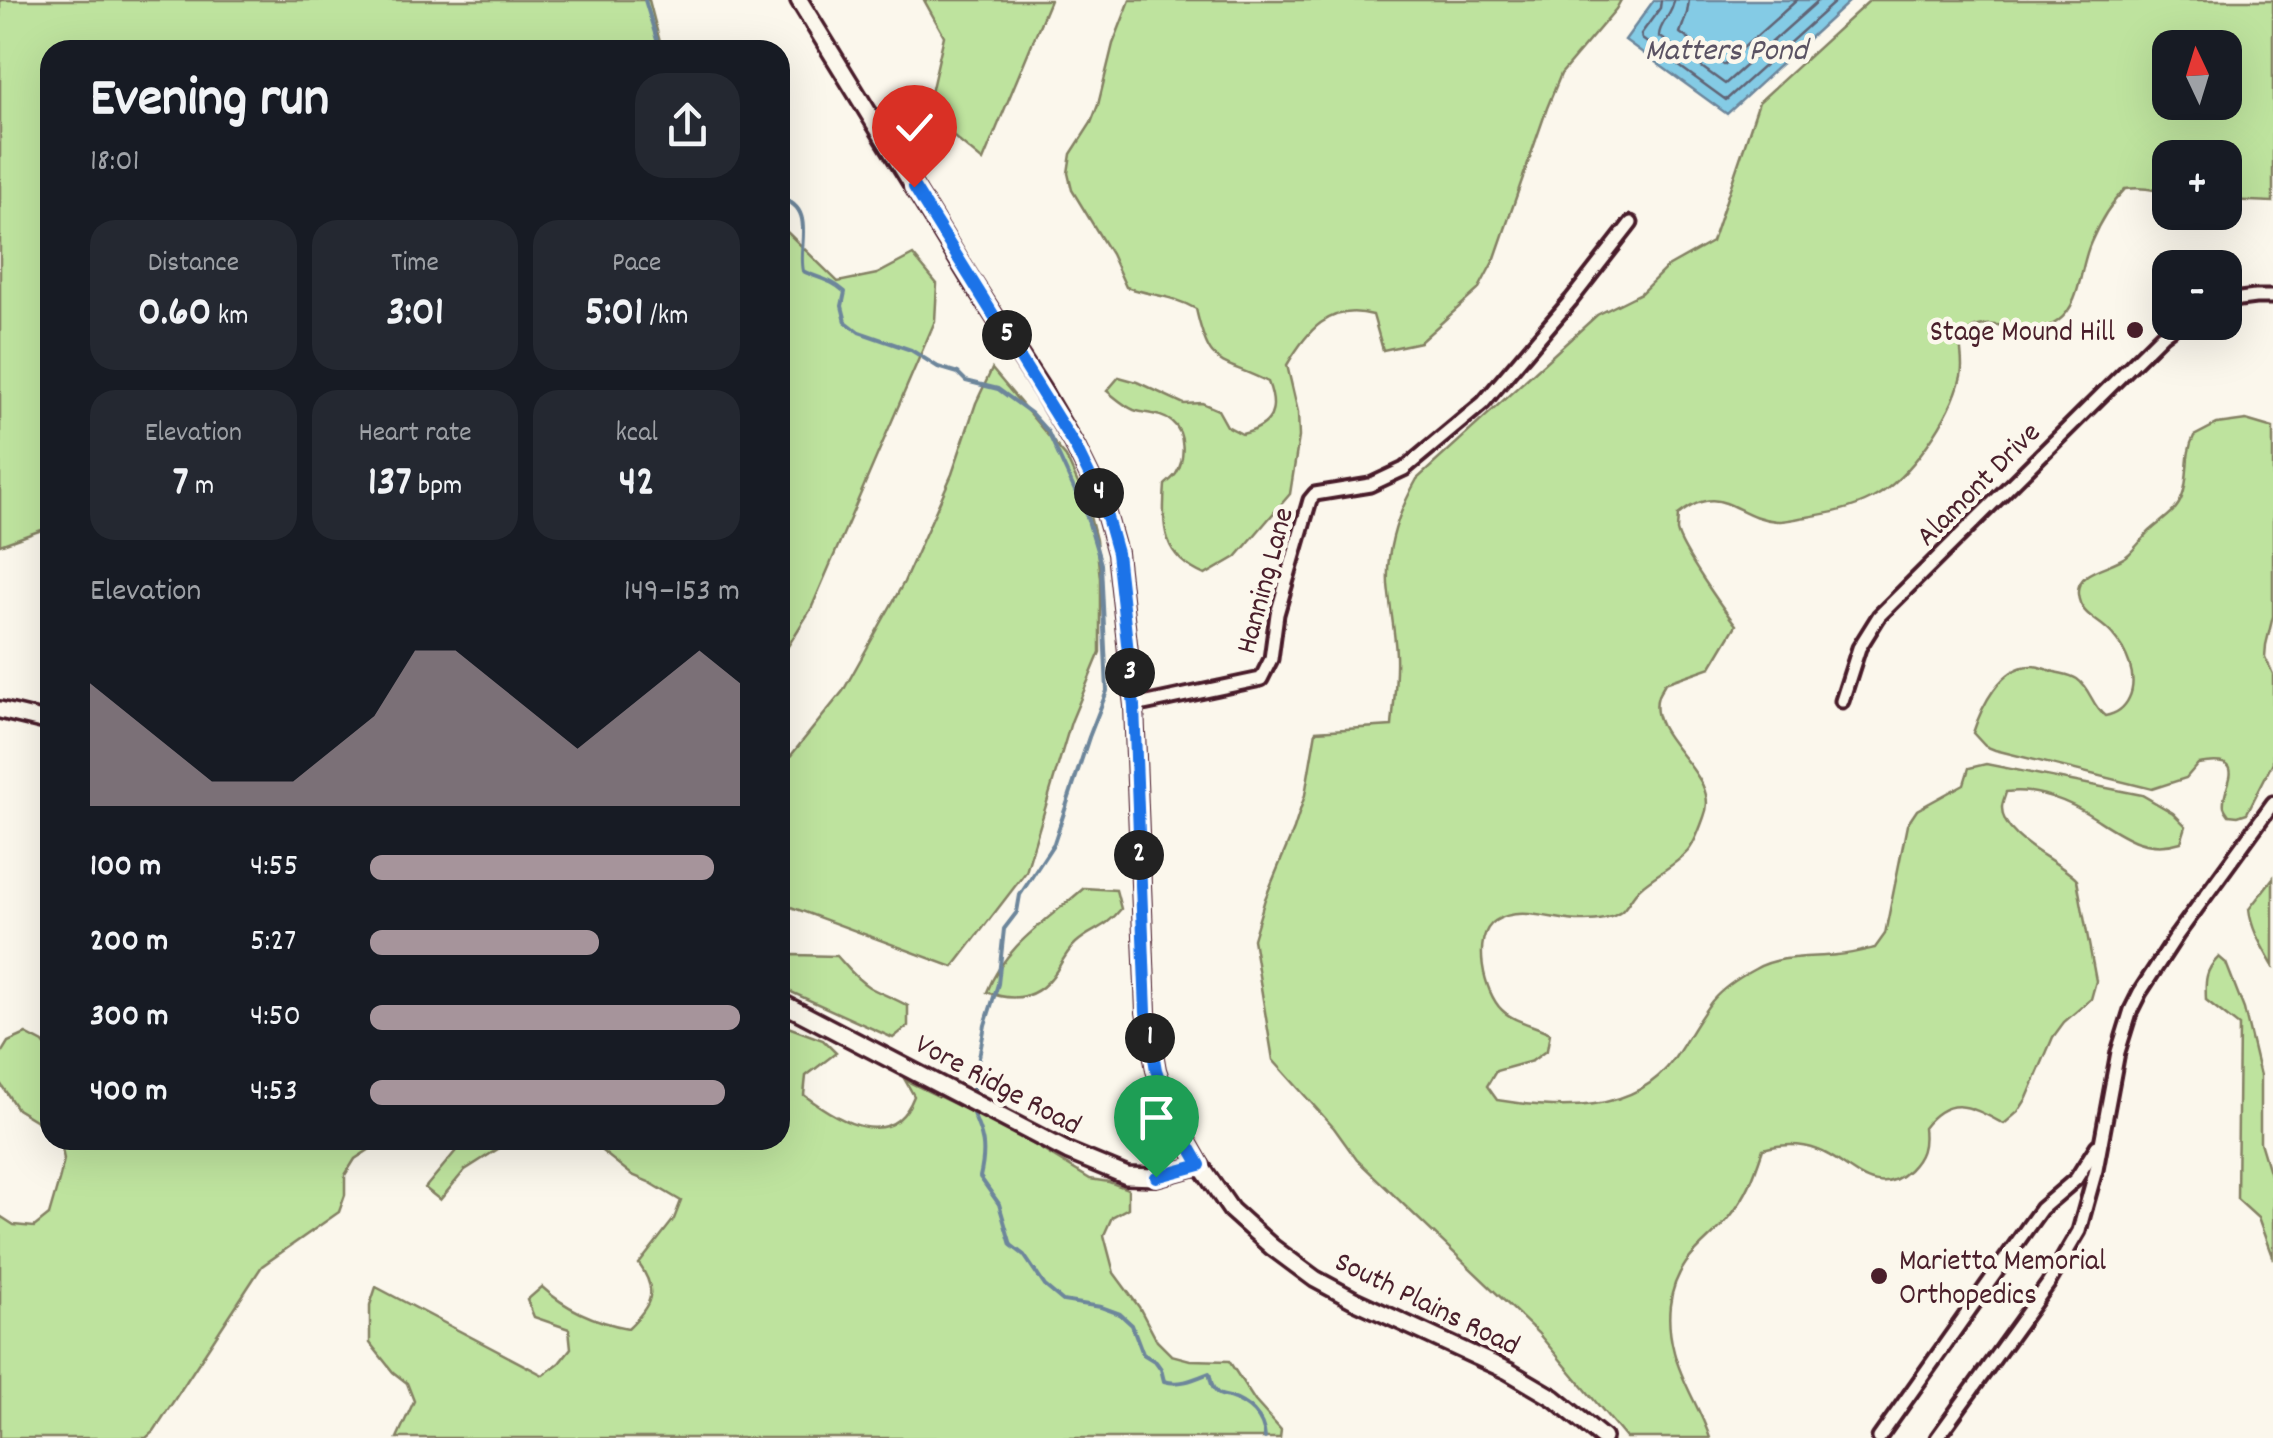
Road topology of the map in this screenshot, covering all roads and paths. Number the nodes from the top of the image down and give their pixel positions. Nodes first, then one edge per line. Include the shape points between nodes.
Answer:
1 (799, 0) edge
2 (1631, 223) dead end
3 (2273, 297) edge
4 (2242, 299) edge
5 (2159, 340) edge
6 (1842, 701) dead end
7 (1134, 706) junction
8 (0, 710) edge
9 (40, 720) edge
10 (2273, 803) edge
11 (790, 1007) edge
12 (2101, 1138) junction
13 (1200, 1165) junction
14 (1603, 1438) edge
15 (1879, 1438) edge
16 (1936, 1438) edge

1 - 7 main road, South Plains Road via 1042,390 1103,503 1117,553
2 - 7 street, Hanning Lane via 1483,403 1404,469 1310,500 1261,679
3 - 4 street
5 - 6 street, Alamont Drive via 1880,616 1859,648
7 - 13 main road, South Plains Road via 1146,1012 1172,1116
8 - 9 main road
10 - 12 street via 2140,992 2118,1052
11 - 13 main road, Vore Ridge Road via 1127,1176 1156,1177
12 - 15 street via 2081,1172 2028,1226
12 - 16 street via 2084,1216 2067,1254
13 - 14 main road, South Plains Road via 1232,1210 1314,1279 1508,1371

